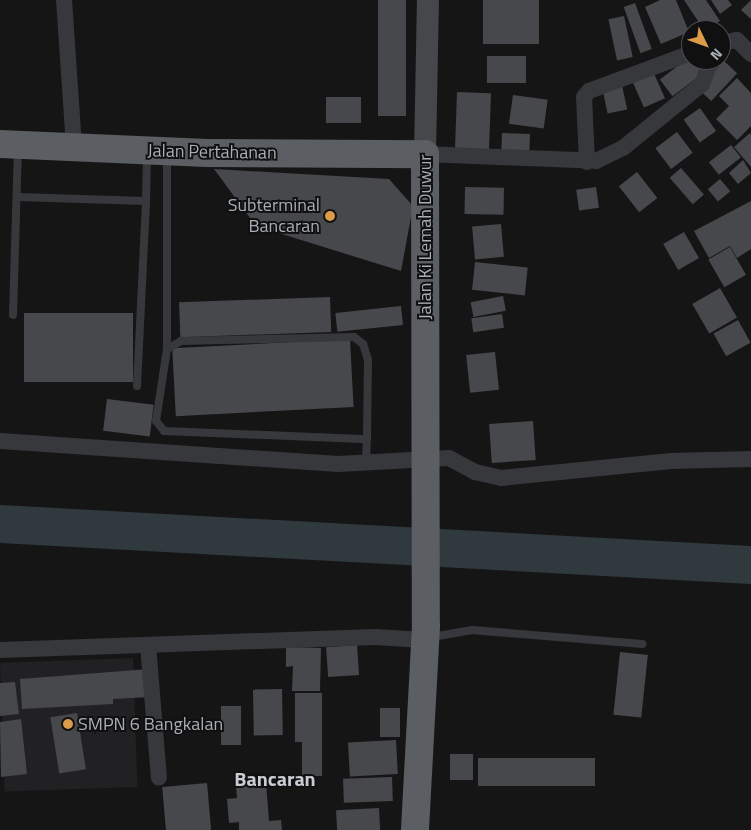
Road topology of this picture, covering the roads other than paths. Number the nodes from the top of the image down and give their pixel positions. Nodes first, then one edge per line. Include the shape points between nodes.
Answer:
1 (64, 0) edge
2 (428, 0) edge
3 (731, 41) edge
4 (751, 54) edge
5 (681, 57) edge
6 (707, 70) edge
7 (9, 145) edge
8 (74, 148) junction
9 (157, 152) junction
10 (425, 154) junction
11 (587, 162) junction
12 (17, 197) junction
13 (146, 201) junction
14 (13, 315) dead end
15 (167, 349) junction
16 (137, 386) dead end
17 (367, 439) junction
18 (0, 441) edge
19 (751, 459) edge
20 (366, 464) junction
21 (425, 466) junction
22 (425, 633) junction
23 (642, 644) dead end
24 (148, 645) junction
25 (0, 650) edge
26 (159, 778) dead end
27 (415, 830) edge

1 - 8 street
2 - 10 main road, Jalan Ki Lemah Duwur
3 - 4 street via 737,40
5 - 11 street via 589,91 584,97
6 - 11 street via 702,84 623,148
7 - 8 highway, Jalan Pertahanan
7 - 12 lane
8 - 9 highway, Jalan Pertahanan
9 - 10 highway, Jalan Pertahanan
9 - 13 lane
9 - 15 lane
10 - 11 street
10 - 21 highway, Jalan Ki Lemah Duwur
12 - 13 lane
12 - 14 lane
13 - 16 lane
15 - 17 lane via 156,421 164,431
15 - 17 lane via 182,341 354,337 363,344 368,360
17 - 20 lane
18 - 20 street via 143,454
19 - 21 street via 672,461 501,478 475,472 449,458
20 - 21 street
21 - 22 highway, Jalan Ki Lemah Duwur
22 - 23 lane via 472,630
22 - 24 street
22 - 27 highway, Jalan Ki Lemah Duwur
24 - 25 street
24 - 26 street

